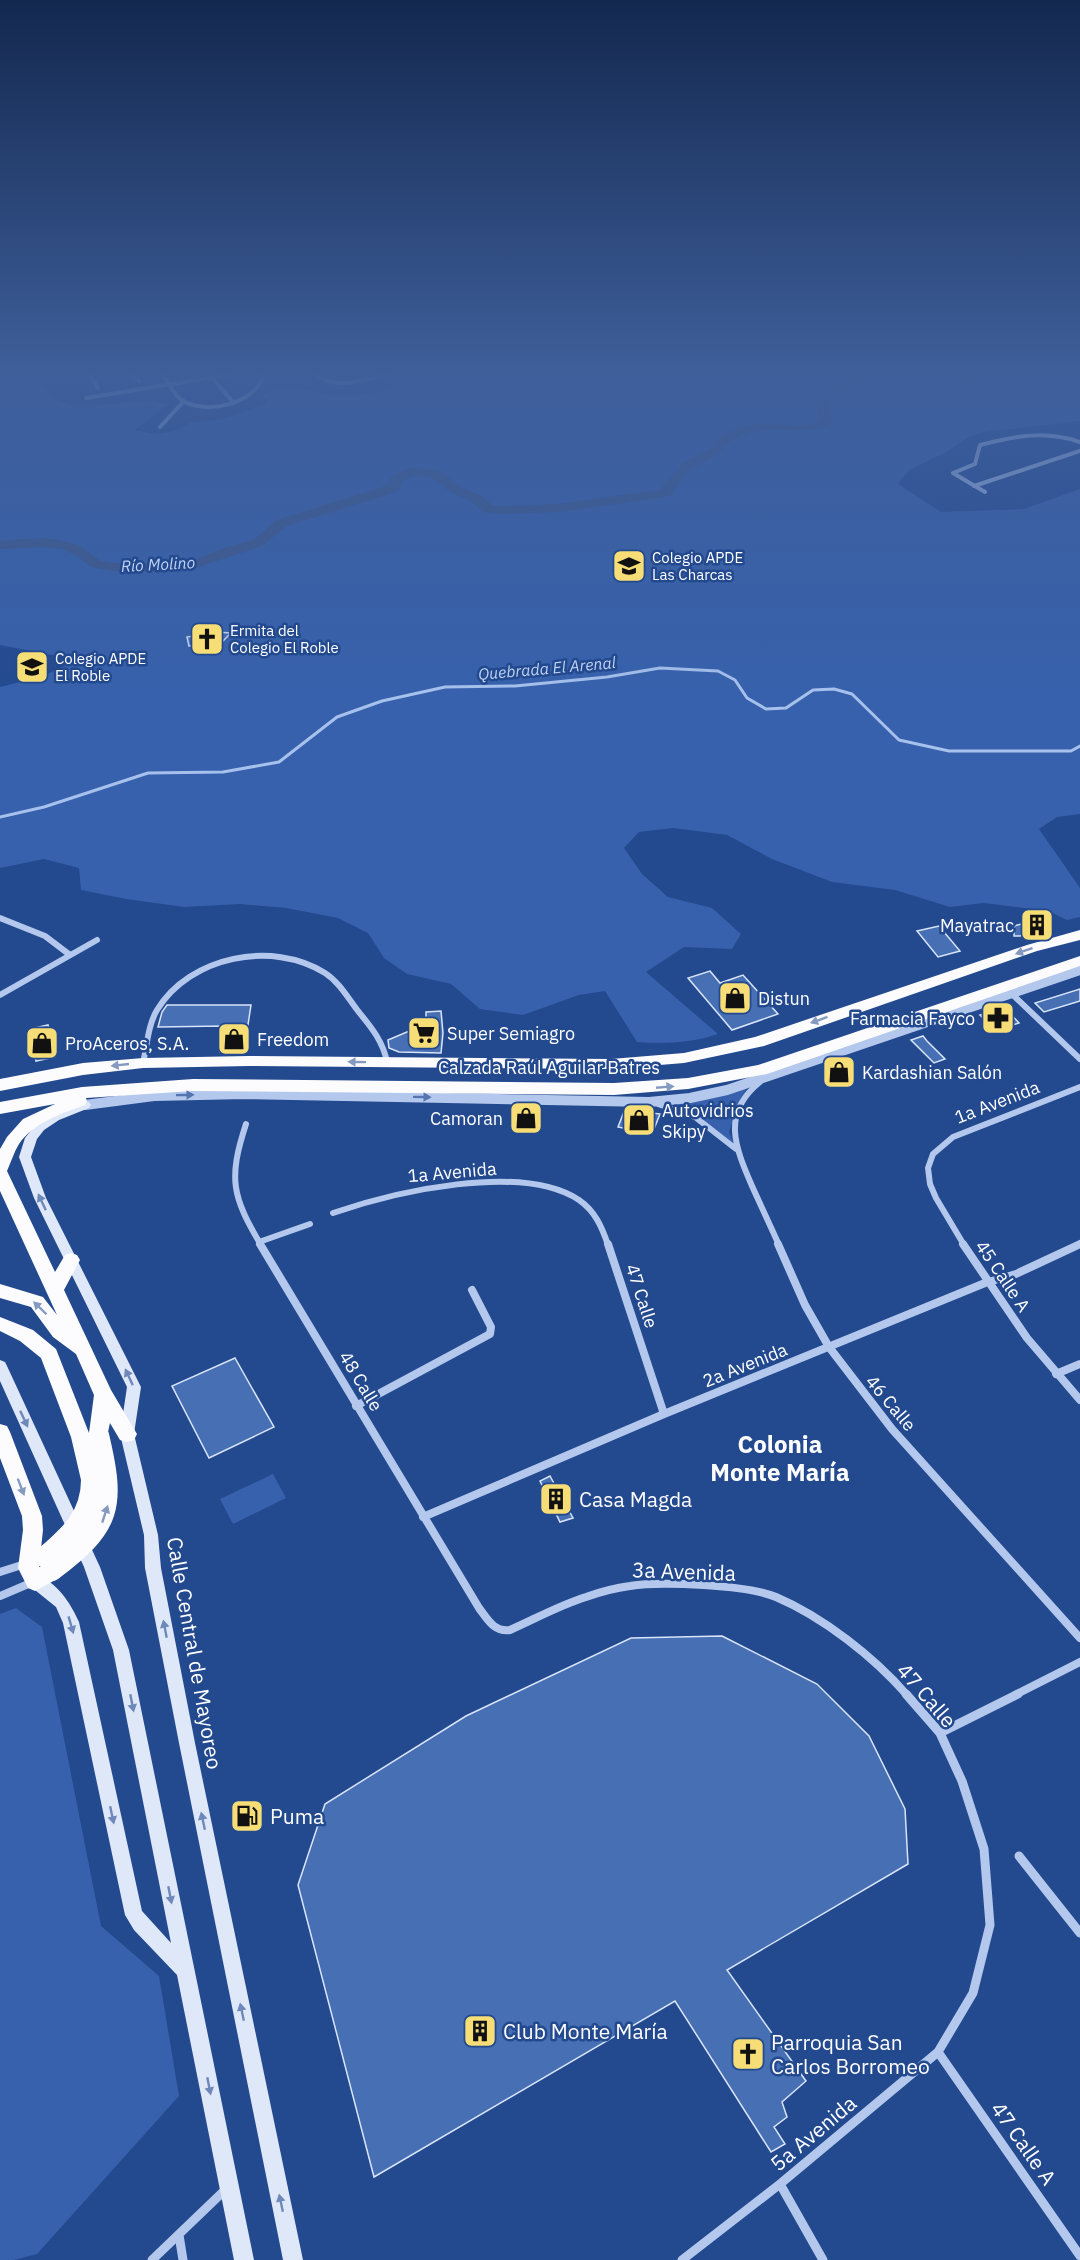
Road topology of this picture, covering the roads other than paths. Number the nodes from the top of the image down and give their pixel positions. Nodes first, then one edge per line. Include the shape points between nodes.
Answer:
1 (965, 480) edge
2 (991, 480) edge
3 (974, 486) junction
4 (985, 492) dead end
5 (2, 920) edge
6 (1080, 935) edge
7 (98, 940) dead end
8 (70, 955) junction
9 (1080, 961) edge
10 (1080, 970) edge
11 (1012, 994) junction
12 (0, 995) edge
13 (1080, 1059) edge
14 (387, 1062) junction
15 (143, 1063) junction
16 (765, 1078) junction
17 (21, 1081) junction
18 (0, 1085) edge
19 (1080, 1087) edge
20 (614, 1089) junction
21 (106, 1091) junction
22 (0, 1092) edge
23 (84, 1099) junction
24 (644, 1102) junction
25 (0, 1108) edge
26 (59, 1112) junction
27 (246, 1124) dead end
28 (736, 1149) junction
29 (932, 1156) joint
30 (0, 1171) edge
31 (574, 1197) joint
32 (333, 1213) dead end
33 (310, 1224) dead end
34 (259, 1242) junction
35 (1080, 1244) edge
36 (71, 1260) junction
37 (986, 1283) junction
38 (55, 1290) junction
39 (472, 1290) dead end
40 (6, 1293) edge
41 (0, 1324) edge
42 (829, 1347) junction
43 (84, 1350) junction
44 (1080, 1364) edge
45 (0, 1366) edge
46 (1056, 1374) junction
47 (104, 1395) junction
48 (1080, 1400) edge
49 (356, 1406) junction
50 (664, 1414) junction
51 (0, 1432) edge
52 (127, 1434) junction
53 (423, 1517) junction
54 (40, 1568) junction
55 (0, 1572) edge
56 (0, 1596) edge
57 (822, 1621) joint
58 (510, 1630) joint
59 (1080, 1638) edge
60 (1080, 1662) edge
61 (940, 1733) junction
62 (962, 1781) joint
63 (1019, 1856) dead end
64 (1080, 1933) edge
65 (186, 1970) junction
66 (938, 2052) junction
67 (780, 2184) junction
68 (230, 2187) junction
69 (179, 2235) junction
70 (1080, 2256) edge
71 (152, 2260) edge
72 (183, 2260) edge
73 (244, 2260) edge
74 (293, 2260) edge
75 (682, 2260) edge
76 (823, 2260) edge

1 - 3 street
2 - 3 street
3 - 4 street
5 - 8 street via 45,936
6 -> 14 highway, Calzada Raúl Aguilar Batres via 758,1042 684,1058 611,1064
7 - 8 street
8 - 12 street
20 -> 9 highway, Calzada Raúl Aguilar Batres via 716,1081 761,1070
10 - 11 street
11 - 13 street
11 - 16 street
14 -> 15 highway, Calzada Raúl Aguilar Batres
14 - 15 street via 386,1050 368,1023 327,974 294,961 258,957 214,964 171,990 152,1021
15 -> 17 highway, Calzada Raúl Aguilar Batres
16 - 24 street via 709,1095
16 - 28 street, 46 Calle via 749,1089 738,1105
17 - 18 highway, Calzada Raúl Aguilar Batres
17 - 22 main road
19 - 29 street, 1a Avenida via 953,1137
20 - 21 highway, Calzada Raúl Aguilar Batres via 233,1084
20 - 24 highway
21 - 23 highway, Calzada Raúl Aguilar Batres
21 - 26 highway
23 -> 24 street via 245,1094
23 - 25 highway, Calzada Raúl Aguilar Batres
23 - 26 main road, Calle Central de Mayoreo
24 - 28 street, 46 Calle via 695,1117
26 - 30 highway via 20,1130 6,1150
36 -> 26 main road, Calle Central de Mayoreo via 40,1198 25,1157 34,1133
27 - 34 street, 48 Calle via 233,1163 234,1180 238,1200
28 - 42 street, 46 Calle via 805,1305
29 - 37 street, 45 Calle A via 927,1166 931,1190
30 - 38 highway
31 - 32 street, 1a Avenida via 540,1186 460,1185 387,1195
31 - 50 street, 47 Calle via 602,1226
33 - 34 street
34 - 49 street, 48 Calle
35 - 37 street, 2a Avenida via 1016,1274
36 - 38 highway
52 -> 36 main road, Calle Central de Mayoreo via 134,1387
37 - 42 street, 2a Avenida
37 - 46 street, 45 Calle A
38 - 43 highway
39 - 49 street via 491,1327 490,1334
43 -> 40 highway via 60,1332 37,1302
41 - 54 highway, bridge via 27,1335 49,1354 81,1437 91,1480 90,1503 84,1519
42 - 50 street, 2a Avenida
42 - 59 street, 46 Calle via 892,1429
43 - 47 highway
44 - 46 street
45 -> 65 main road via 92,1567 116,1632
46 - 48 street, 45 Calle A
47 - 52 highway
54 -> 47 highway, bridge via 89,1542 106,1516 109,1488 99,1435
49 - 53 street, 48 Calle
50 - 53 street, 2a Avenida
51 -> 54 highway via 32,1516
74 -> 52 main road, Calle Central de Mayoreo via 187,1743 153,1568 151,1535
53 - 58 street, 48 Calle via 479,1608 494,1627
54 - 55 street
54 - 56 street
54 -> 65 main road via 71,1622 134,1915
57 - 58 street, 3a Avenida via 774,1596 734,1588 648,1584 594,1594
57 - 61 street, 47 Calle via 893,1679
60 - 61 street
61 - 62 street, 47 Calle
62 - 66 street, 5a Avenida via 984,1849 990,1925 973,1993
63 - 64 street
65 -> 68 main road
66 - 67 street, 5a Avenida
66 - 70 street, 47 Calle A
67 - 75 street, 5a Avenida
67 - 76 street
68 - 69 street
68 - 73 main road
69 - 71 street
69 - 72 street

